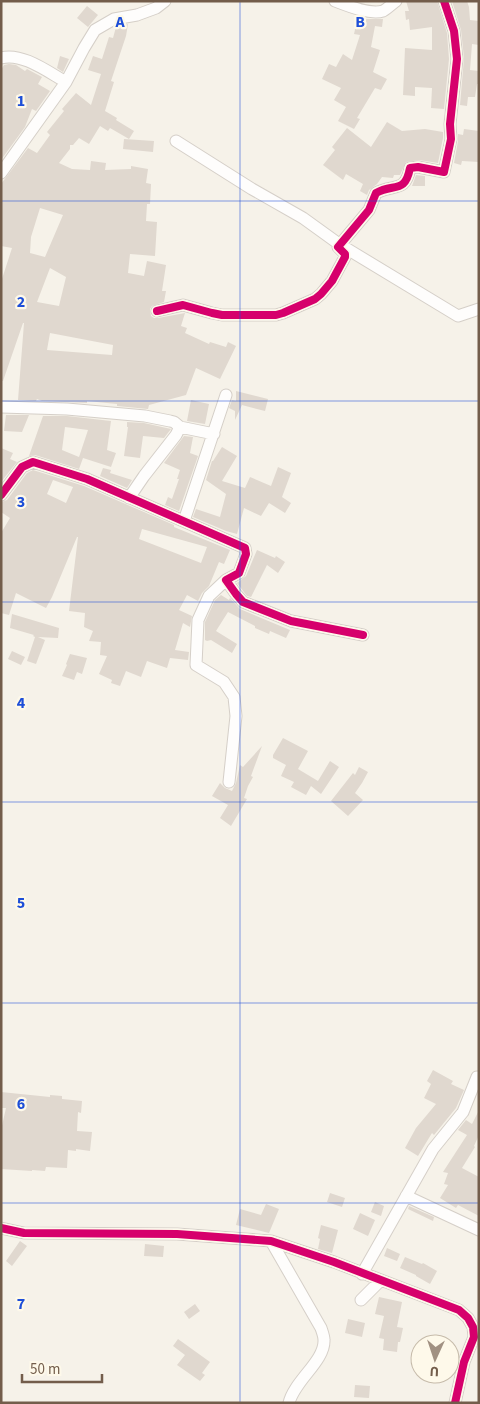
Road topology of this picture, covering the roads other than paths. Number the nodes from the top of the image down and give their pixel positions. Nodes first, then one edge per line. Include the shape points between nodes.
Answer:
1 (165, 1) edge
2 (336, 1) edge
3 (396, 1) edge
4 (444, 1) edge
5 (1, 58) edge
6 (66, 82) junction
7 (176, 141) dead end
8 (1, 173) edge
9 (339, 244) junction
10 (479, 309) edge
11 (156, 311) dead end
12 (226, 395) dead end
13 (1, 407) edge
14 (180, 427) junction
15 (214, 434) junction
16 (1, 495) edge
17 (129, 498) junction
18 (184, 521) junction
19 (226, 580) junction
20 (363, 635) dead end
21 (229, 782) dead end
22 (479, 1077) edge
23 (406, 1196) junction
24 (1, 1228) edge
25 (479, 1230) edge
26 (271, 1241) junction
27 (362, 1274) junction
28 (380, 1281) junction
29 (361, 1300) dead end
30 (289, 1403) edge
31 (455, 1403) edge

1 - 6 street via 156,8 114,19 95,30
2 - 3 street via 372,12 383,11
4 - 9 street via 454,31 457,59 451,139 444,172 410,168 404,184 376,193 369,210
5 - 6 street via 23,58
6 - 8 street
7 - 9 street via 303,218
9 - 10 street via 458,316
9 - 11 street via 338,249 345,257 327,286 315,298 283,313 222,314 183,305
12 - 15 street
13 - 14 street via 145,416 170,420
14 - 15 street
14 - 17 street
15 - 18 street
16 - 17 street via 22,467 33,462 88,479
17 - 18 street
18 - 19 street via 246,550 239,573
19 - 20 street via 244,602 283,618
19 - 21 street via 210,596 198,620 196,666 224,682 234,697 236,716
22 - 23 street via 463,1112 433,1149
23 - 25 street
23 - 27 street
24 - 26 street via 24,1232 177,1234
26 - 27 street
26 - 30 street via 324,1340 319,1357 296,1386
27 - 28 street
28 - 29 street
28 - 31 street via 459,1310 468,1318 474,1336 464,1362

